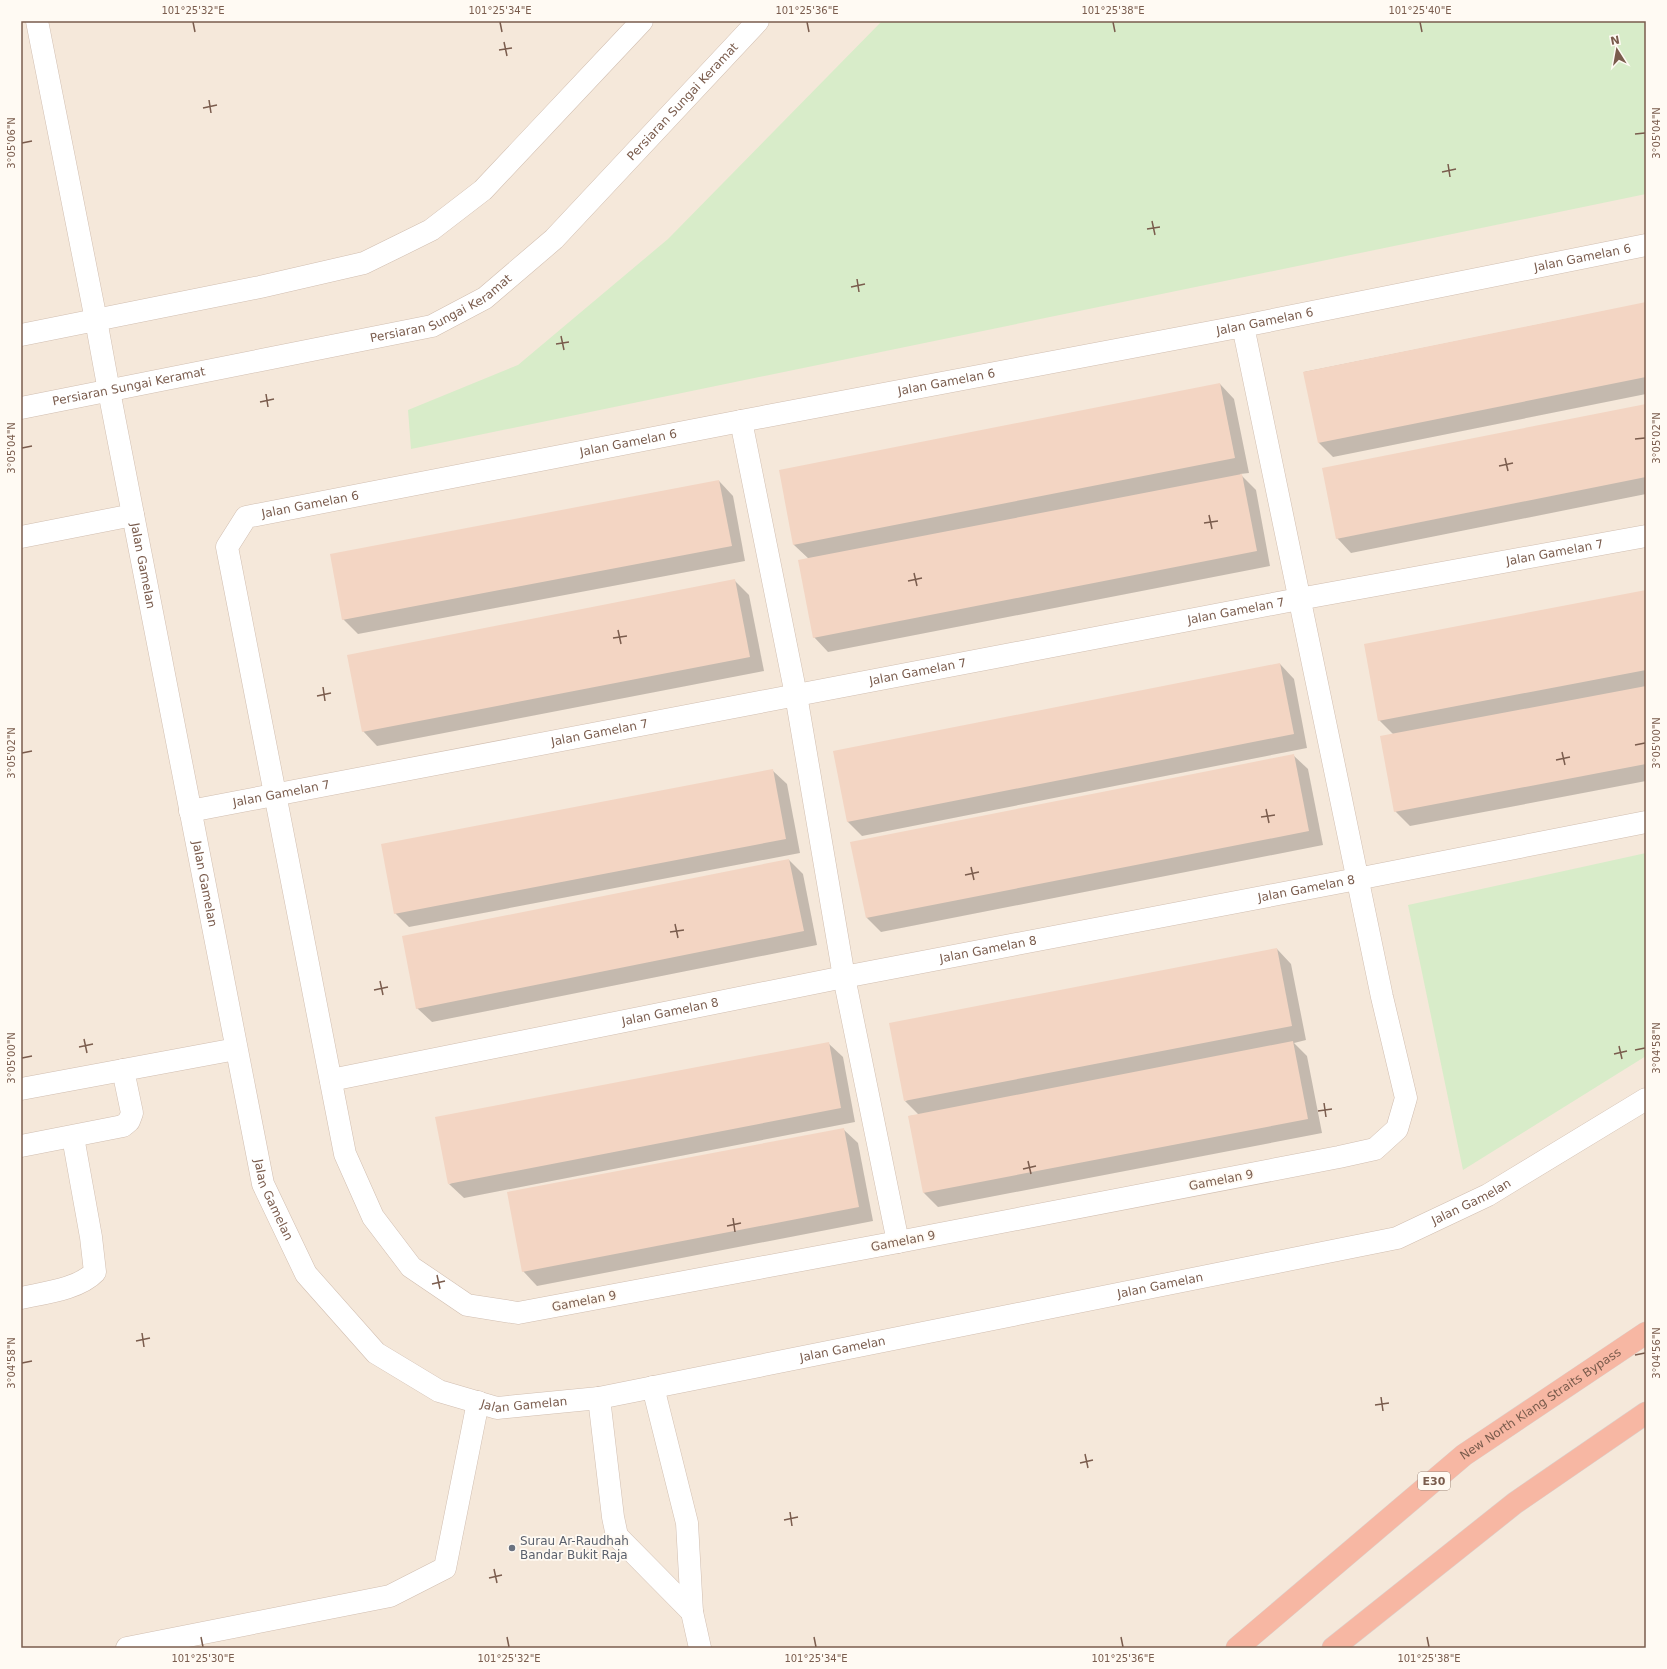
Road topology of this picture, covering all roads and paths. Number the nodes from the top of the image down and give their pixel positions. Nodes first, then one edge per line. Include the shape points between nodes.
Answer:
1 (37, 21) edge
2 (642, 21) edge
3 (758, 21) edge
4 (1646, 245) edge
5 (96, 320) junction
6 (1243, 326) junction
7 (21, 335) edge
8 (109, 391) junction
9 (21, 408) edge
10 (741, 420) junction
11 (133, 515) junction
12 (246, 517) joint
13 (1646, 536) edge
14 (21, 537) edge
15 (1299, 599) junction
16 (796, 695) junction
17 (276, 795) junction
18 (190, 811) junction
19 (1646, 822) edge
20 (1357, 880) junction
21 (844, 977) junction
22 (236, 1049) junction
23 (123, 1070) junction
24 (331, 1080) junction
25 (21, 1089) edge
26 (1646, 1099) edge
27 (73, 1137) junction
28 (21, 1146) edge
29 (898, 1242) junction
30 (21, 1298) edge
31 (1646, 1333) edge
32 (653, 1387) junction
33 (599, 1398) junction
34 (478, 1402) junction
35 (1646, 1413) edge
36 (692, 1612) junction
37 (127, 1648) edge
38 (700, 1648) edge
39 (1237, 1648) edge
40 (1333, 1648) edge

1 - 5 street, Jalan Gamelan
2 - 5 street via 482,190 431,230 364,263
3 - 8 street, Persiaran Sungai Keramat via 554,239 485,298 432,326
4 - 6 street, Jalan Gamelan 6
5 - 7 street
5 - 8 street, Jalan Gamelan
6 - 10 street, Jalan Gamelan 6
6 - 15 street
8 - 9 street, Persiaran Sungai Keramat
8 - 11 street, Jalan Gamelan
10 - 12 street, Jalan Gamelan 6
10 - 16 street
11 - 14 street
11 - 18 street, Jalan Gamelan
12 - 17 street, Gamelan 9 via 227,547
13 - 15 street, Jalan Gamelan 7
15 - 16 street, Jalan Gamelan 7
15 - 20 street
16 - 17 street, Jalan Gamelan 7
16 - 21 street
17 - 18 street, Jalan Gamelan 7
17 - 24 street, Gamelan 9
18 - 22 street, Jalan Gamelan
19 - 20 street, Jalan Gamelan 8
20 - 21 street, Jalan Gamelan 8
20 - 29 street, Gamelan 9 via 1406,1098 1397,1129 1376,1149
21 - 24 street, Jalan Gamelan 8
21 - 29 street
22 - 23 street
22 - 34 street, Jalan Gamelan via 263,1184 306,1274 376,1353 439,1391
23 - 25 street
23 - 27 street via 132,1113 129,1122 123,1126
24 - 29 street, Gamelan 9 via 345,1154 373,1217 411,1267 467,1305 518,1313
26 - 32 street, Jalan Gamelan via 1488,1195 1397,1238
27 - 28 street
27 - 30 street via 95,1272 85,1281
31 - 39 highway, New North Klang Straits Bypass / E30 via 1464,1455
32 - 33 street, Jalan Gamelan
32 - 36 street via 687,1523
33 - 34 street, Jalan Gamelan via 497,1408
33 - 36 street via 617,1536
34 - 37 street via 445,1568 390,1596
35 - 40 highway via 1515,1503
36 - 38 street

